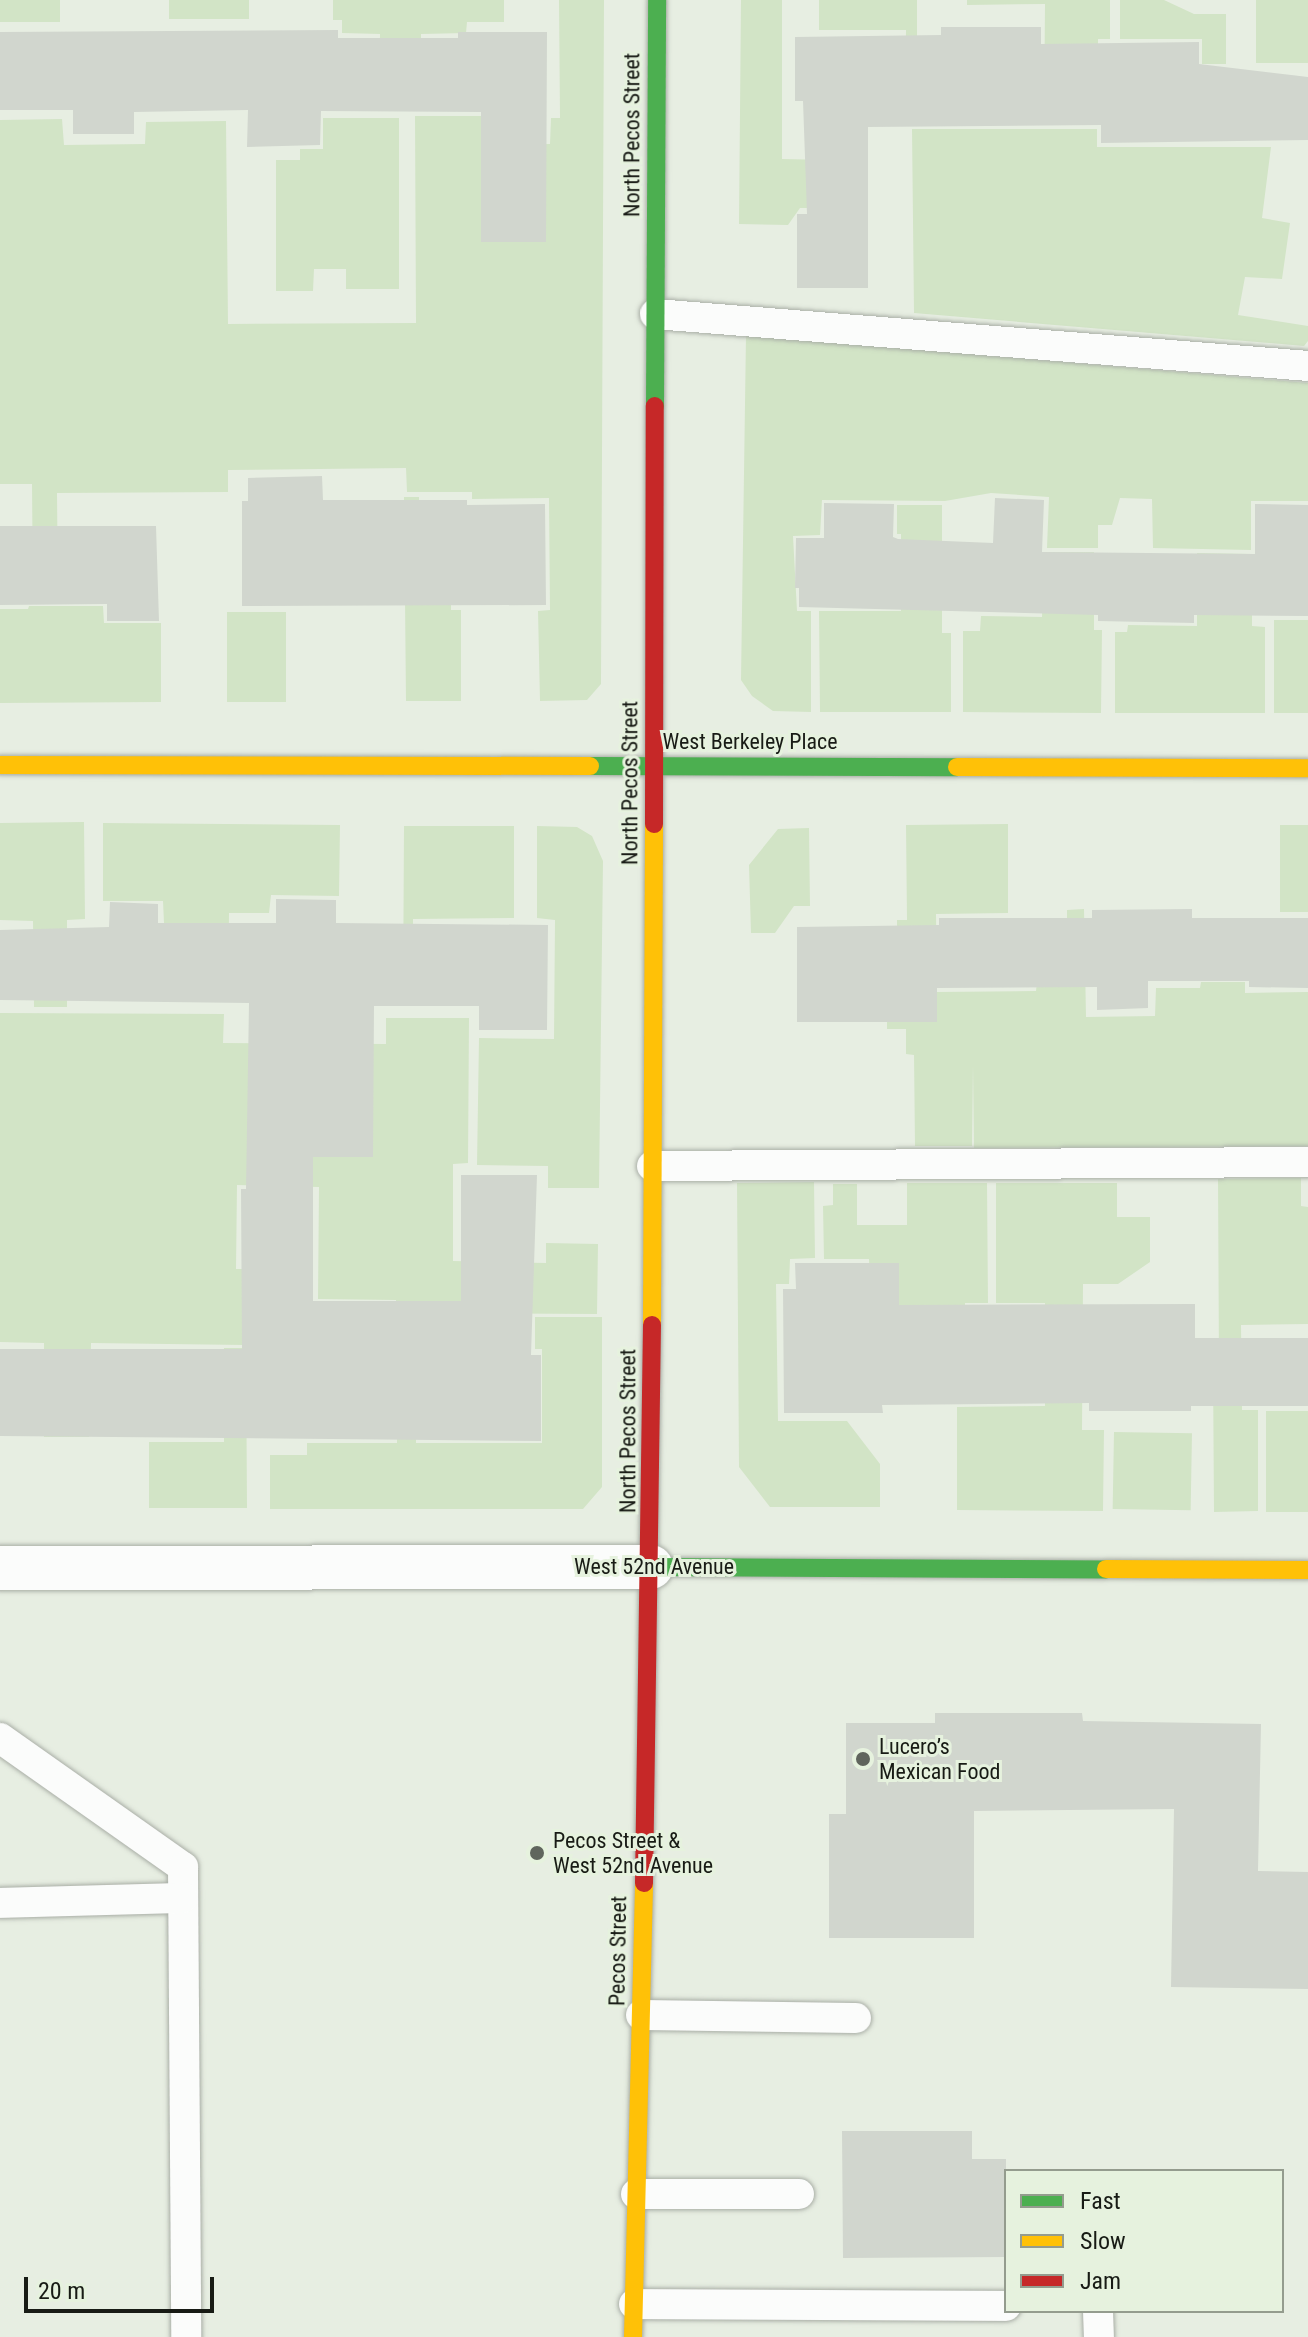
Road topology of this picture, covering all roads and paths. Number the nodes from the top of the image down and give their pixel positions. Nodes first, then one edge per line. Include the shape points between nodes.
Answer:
1 (657, 0) edge
2 (655, 314) junction
3 (1308, 366) edge
4 (0, 765) edge
5 (654, 766) junction
6 (1308, 768) edge
7 (1308, 1162) edge
8 (652, 1166) junction
9 (651, 1567) junction
10 (0, 1568) edge
11 (1308, 1570) edge
12 (0, 1738) edge
13 (183, 1898) junction
14 (0, 1903) edge
15 (641, 2015) junction
16 (856, 2018) dead end
17 (636, 2194) junction
18 (799, 2194) dead end
19 (634, 2304) junction
20 (1004, 2306) edge
21 (1098, 2313) edge
22 (186, 2337) edge
23 (633, 2337) edge
24 (1099, 2337) edge

1 - 2 main road, North Pecos Street
2 - 3 lane
2 - 5 main road, North Pecos Street
4 - 5 main road, West Berkeley Place
5 - 6 main road, West Berkeley Place
5 - 8 main road, North Pecos Street
7 - 8 lane
8 - 9 main road, North Pecos Street
9 - 10 street, West 52nd Avenue
9 - 11 main road, West 52nd Avenue
9 - 15 main road, Pecos Street
12 - 13 lane via 183,1867
13 - 14 lane
13 - 22 lane
15 - 16 lane
15 - 17 main road, Pecos Street
17 - 18 lane
17 - 19 main road, Pecos Street
19 - 20 lane
19 - 23 main road, Pecos Street
21 - 24 lane

